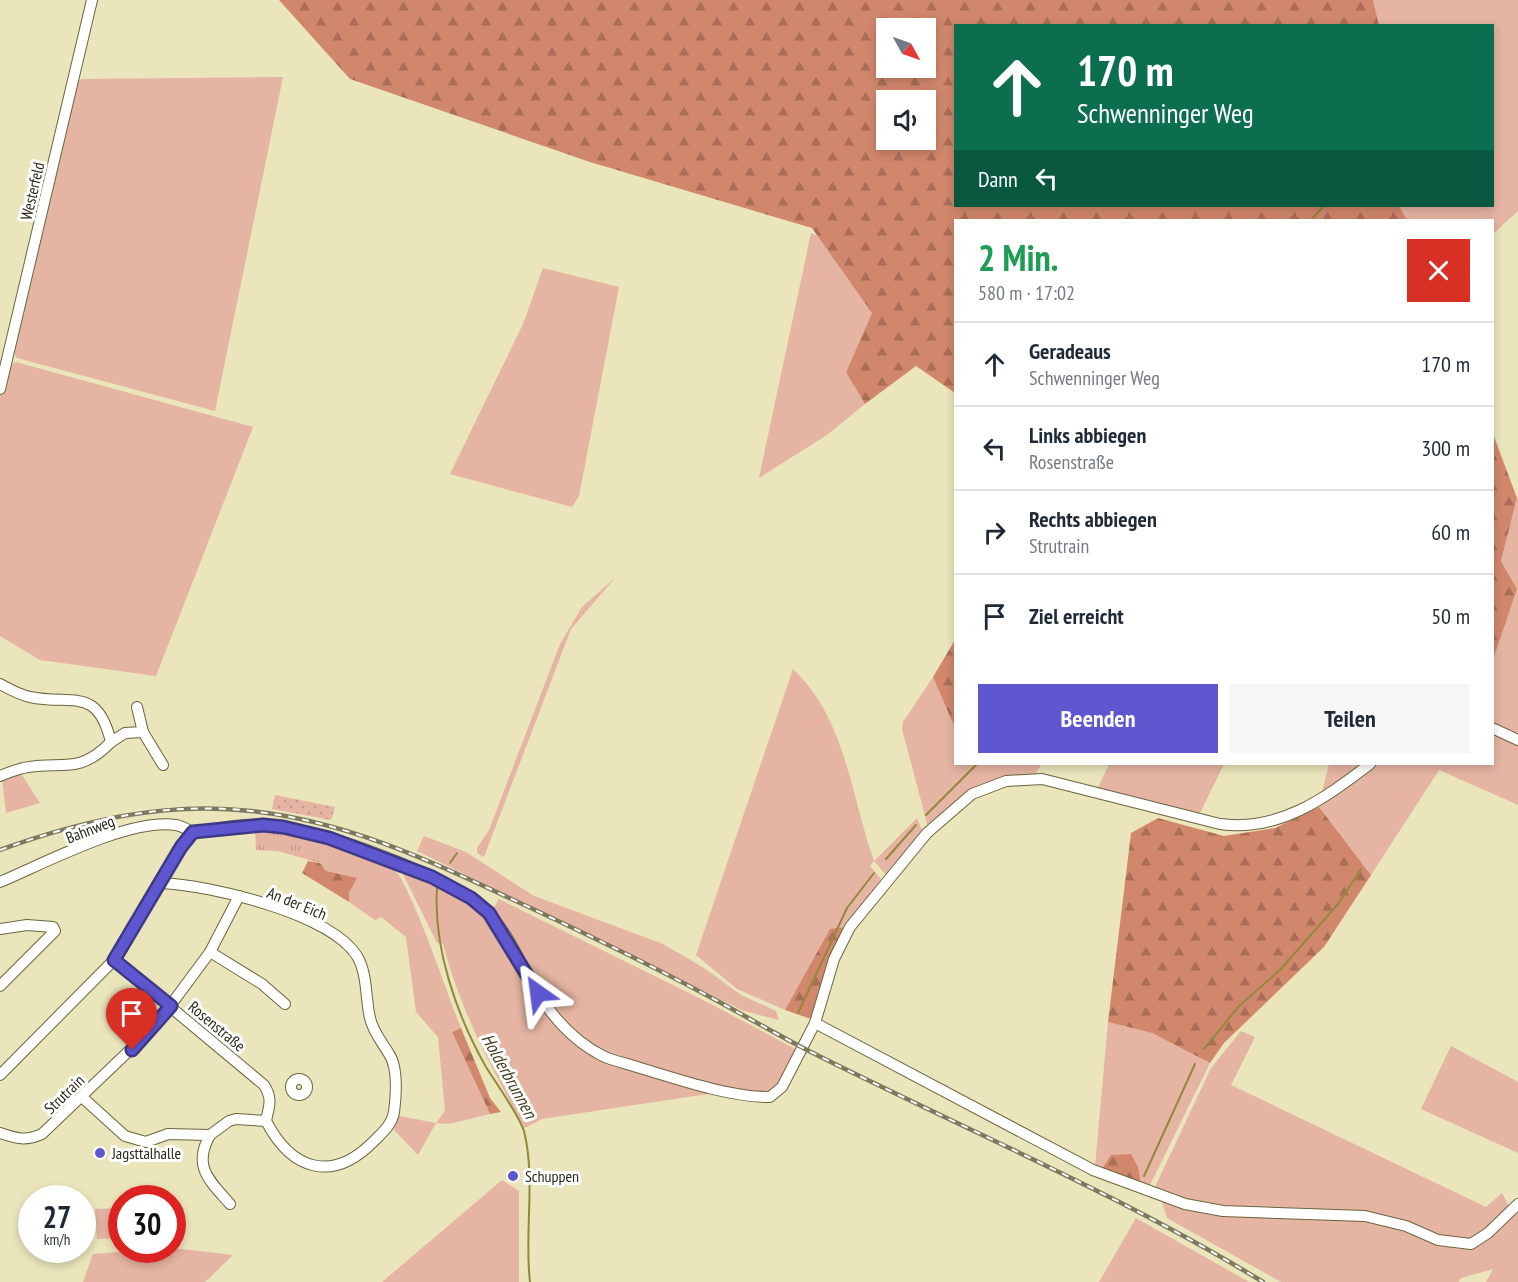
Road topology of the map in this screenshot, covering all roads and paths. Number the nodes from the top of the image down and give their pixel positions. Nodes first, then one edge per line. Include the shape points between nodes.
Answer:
1 (92, 0) edge
2 (0, 389) edge
3 (0, 684) edge
4 (137, 707) dead end
5 (1494, 729) edge
6 (143, 732) junction
7 (1518, 740) edge
8 (111, 742) junction
9 (163, 765) dead end
10 (1369, 765) edge
11 (0, 776) edge
12 (193, 832) junction
13 (0, 882) edge
14 (161, 883) junction
15 (238, 896) junction
16 (0, 929) edge
17 (210, 952) junction
18 (114, 960) junction
19 (0, 986) edge
20 (285, 1004) dead end
21 (171, 1006) junction
22 (815, 1023) junction
23 (0, 1075) edge
24 (291, 1089) dead end
25 (270, 1094) junction
26 (83, 1098) junction
27 (267, 1117) junction
28 (0, 1133) edge
29 (210, 1135) junction
30 (230, 1204) dead end
31 (1518, 1204) edge

1 - 2 street, Westerfeld
3 - 8 street via 31,698 85,702 106,723
4 - 6 street
5 - 7 street
6 - 8 street via 125,734
6 - 9 street
8 - 11 street via 98,756 85,761 65,767 23,768
10 - 22 street, Bahnweg via 1307,808 1251,826 1220,824 1042,779 1006,782 972,794 927,833 850,927 834,959
12 - 13 street, Bahnweg via 178,825 163,825 114,834
12 - 14 street
12 - 22 street, Bahnweg via 263,825 283,827 329,838 450,886 489,913 547,1007 567,1030 603,1056 741,1095 770,1097 782,1087
14 - 15 street, An der Eich
14 - 18 street
15 - 17 street, Strutrain
15 - 27 street, An der Eich via 315,923 348,946 364,972 370,1019 394,1069 391,1123 366,1149 338,1167 302,1162 272,1133
16 - 19 street via 27,925 53,927 55,932
17 - 20 street via 262,984
17 - 21 street, Strutrain
18 - 21 street, Rosenstraße
18 - 23 street
21 - 25 street, Rosenstraße
21 - 26 street, Strutrain
22 - 31 street via 1093,1170 1185,1204 1223,1211 1365,1216 1406,1226 1438,1240 1471,1244
24 - 25 street
25 - 27 street
26 - 28 street, Strutrain via 30,1140
26 - 29 street via 133,1140 146,1142 168,1134
27 - 29 street via 229,1121
29 - 30 street via 203,1147 205,1175

